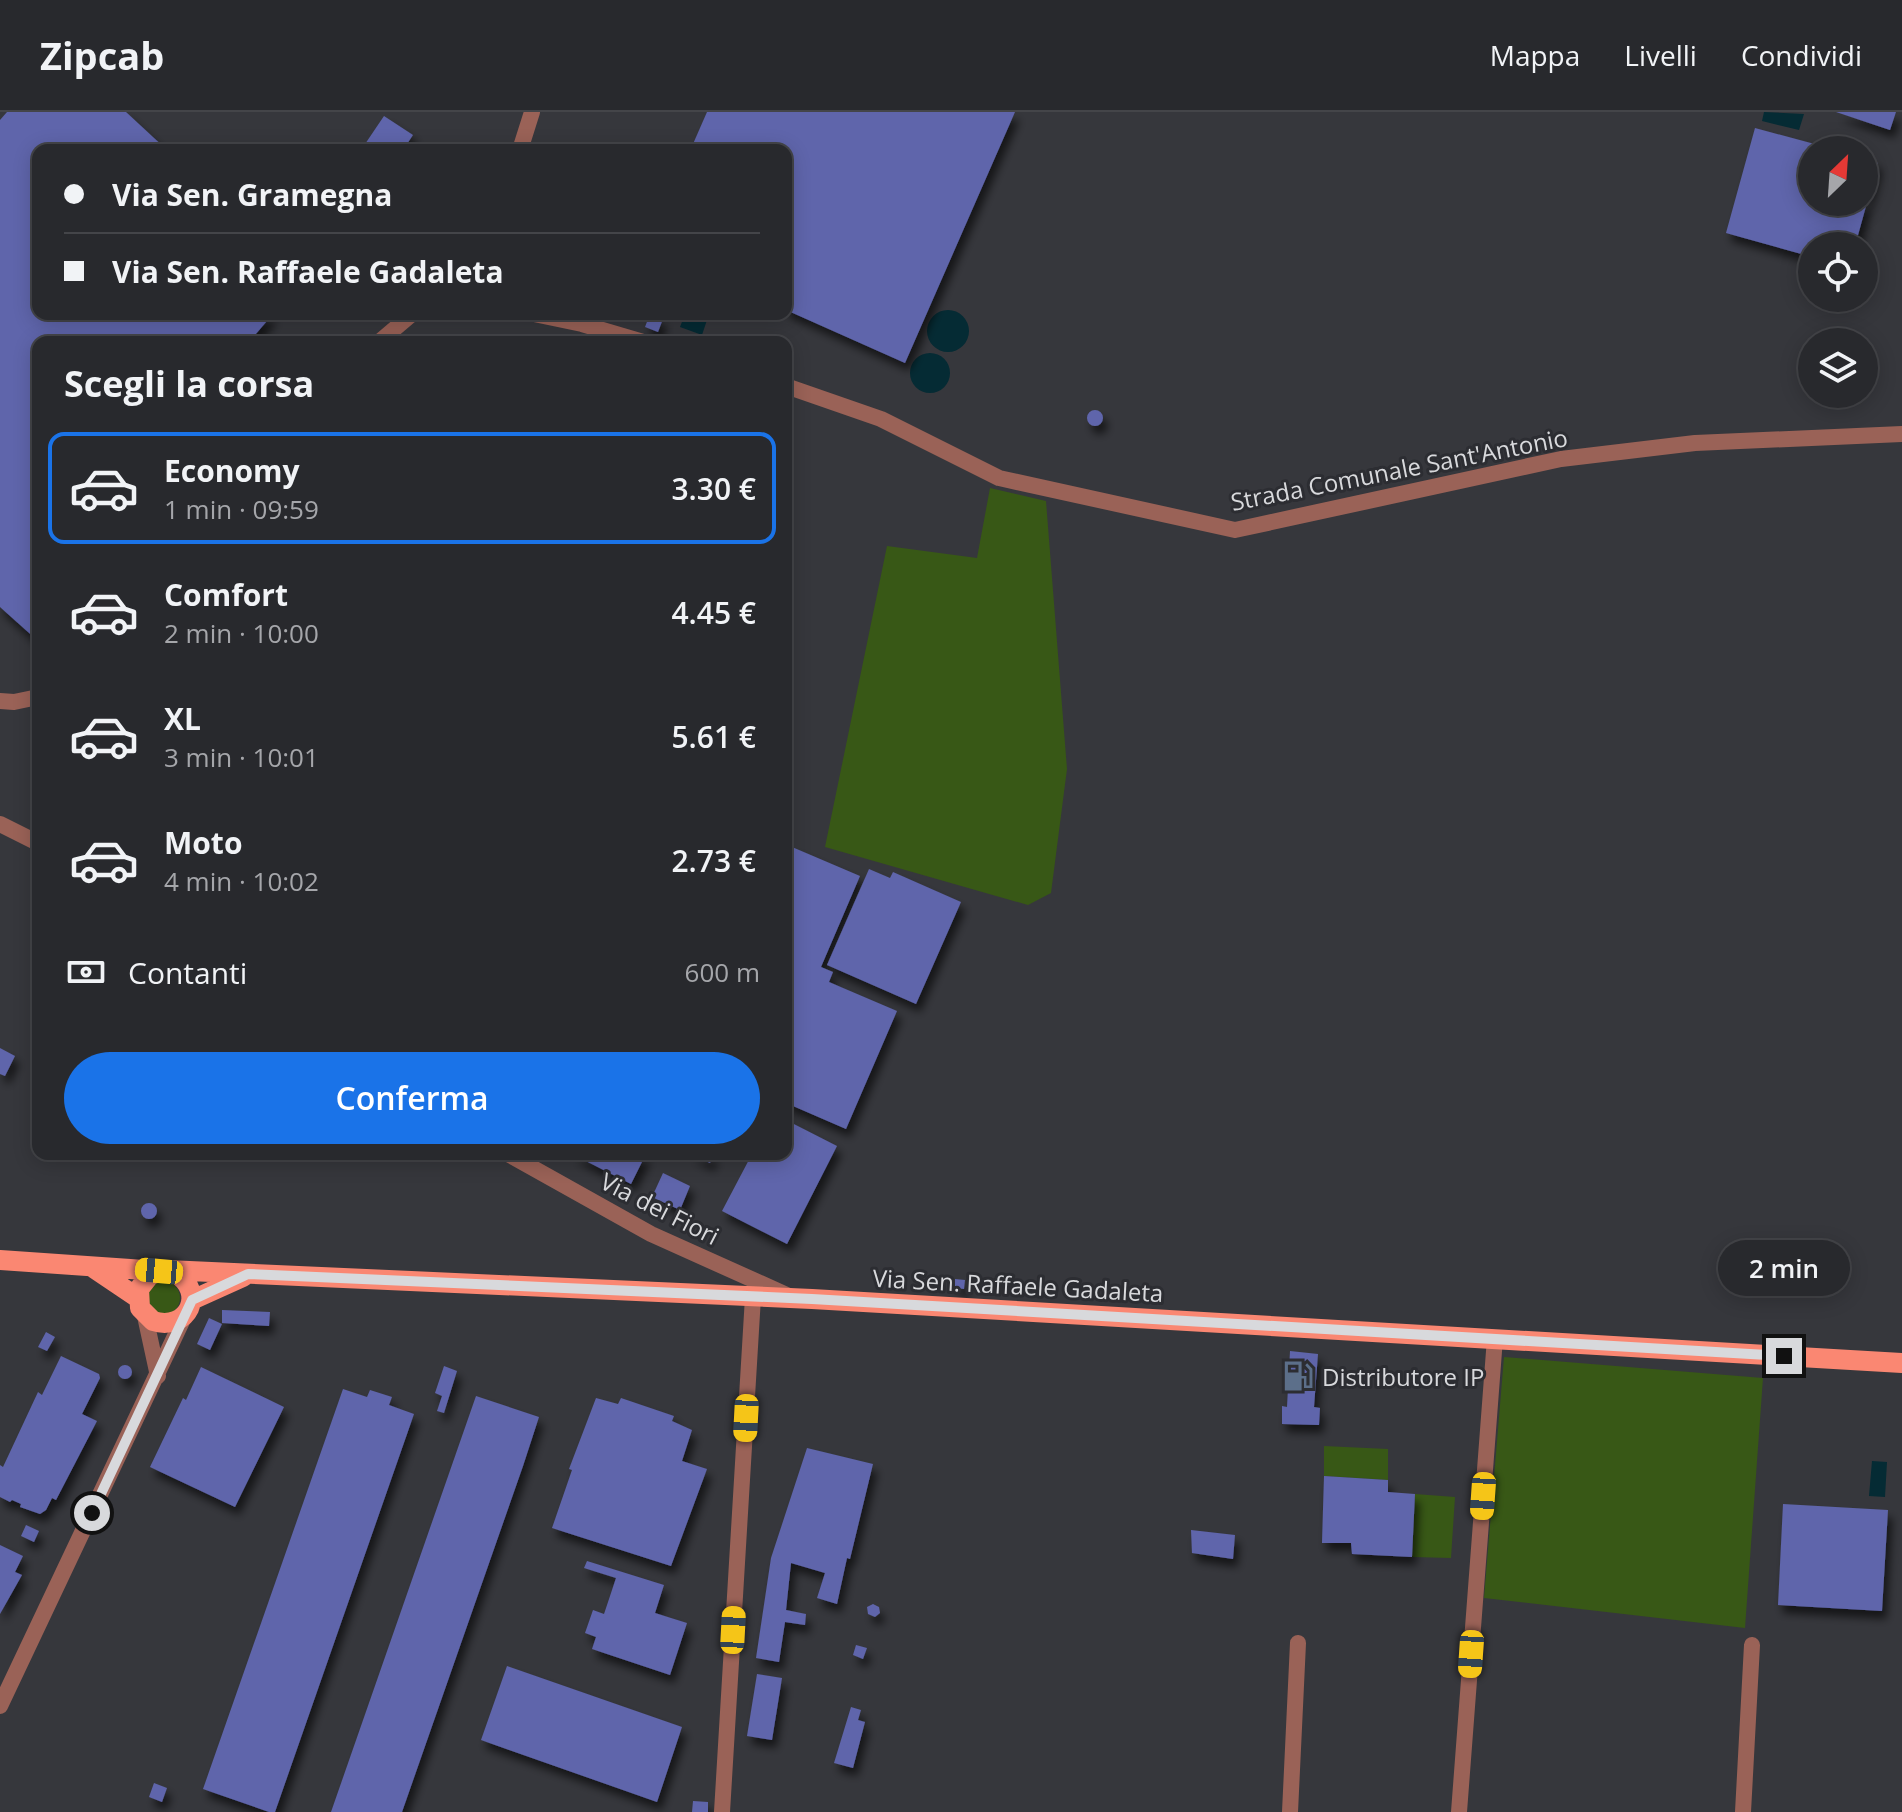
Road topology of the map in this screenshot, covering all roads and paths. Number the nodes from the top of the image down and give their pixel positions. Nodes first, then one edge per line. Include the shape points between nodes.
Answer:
1 (532, 112) edge
2 (522, 144) edge
3 (405, 320) edge
4 (563, 320) edge
5 (386, 336) edge
6 (623, 336) edge
7 (792, 388) edge
8 (1902, 434) edge
9 (32, 698) edge
10 (0, 701) edge
11 (0, 824) edge
12 (32, 840) edge
13 (519, 1160) edge
14 (0, 1260) edge
15 (89, 1265) junction
16 (167, 1272) junction
17 (248, 1274) junction
18 (753, 1297) junction
19 (794, 1298) junction
20 (142, 1307) junction
21 (188, 1307) junction
22 (1495, 1338) junction
23 (1902, 1363) edge
24 (158, 1376) junction
25 (1298, 1643) dead end
26 (1752, 1645) dead end
27 (0, 1706) edge
28 (722, 1812) edge
29 (1290, 1812) edge
30 (1459, 1812) edge
31 (1743, 1812) edge

1 - 2 street
3 - 5 street
4 - 6 street
7 - 8 street, Strada Comunale Sant'Antonio via 881,419 999,478 1235,530 1561,459 1695,443
9 - 10 street
11 - 12 street
13 - 19 street, Via dei Fiori via 651,1234
14 - 15 main road, Via Sen. Raffaele Gadaleta
15 - 16 main road, Via Sen. Raffaele Gadaleta
15 - 20 main road
16 - 17 main road, Via Sen. Raffaele Gadaleta
16 - 20 main road via 143,1281
16 - 21 main road via 188,1283
17 - 18 main road, Via Sen. Raffaele Gadaleta
17 - 21 main road, Via Sen. Raffaele Gadaleta
18 - 19 main road, Via Sen. Raffaele Gadaleta
18 - 28 street
19 - 22 main road, Via Sen. Raffaele Gadaleta
20 - 21 main road, Via Sen. Raffaele Gadaleta via 162,1324 179,1320
20 - 24 street
21 - 24 street
22 - 23 main road, Via Sen. Raffaele Gadaleta
22 - 30 street
24 - 27 street
25 - 29 street
26 - 31 street

